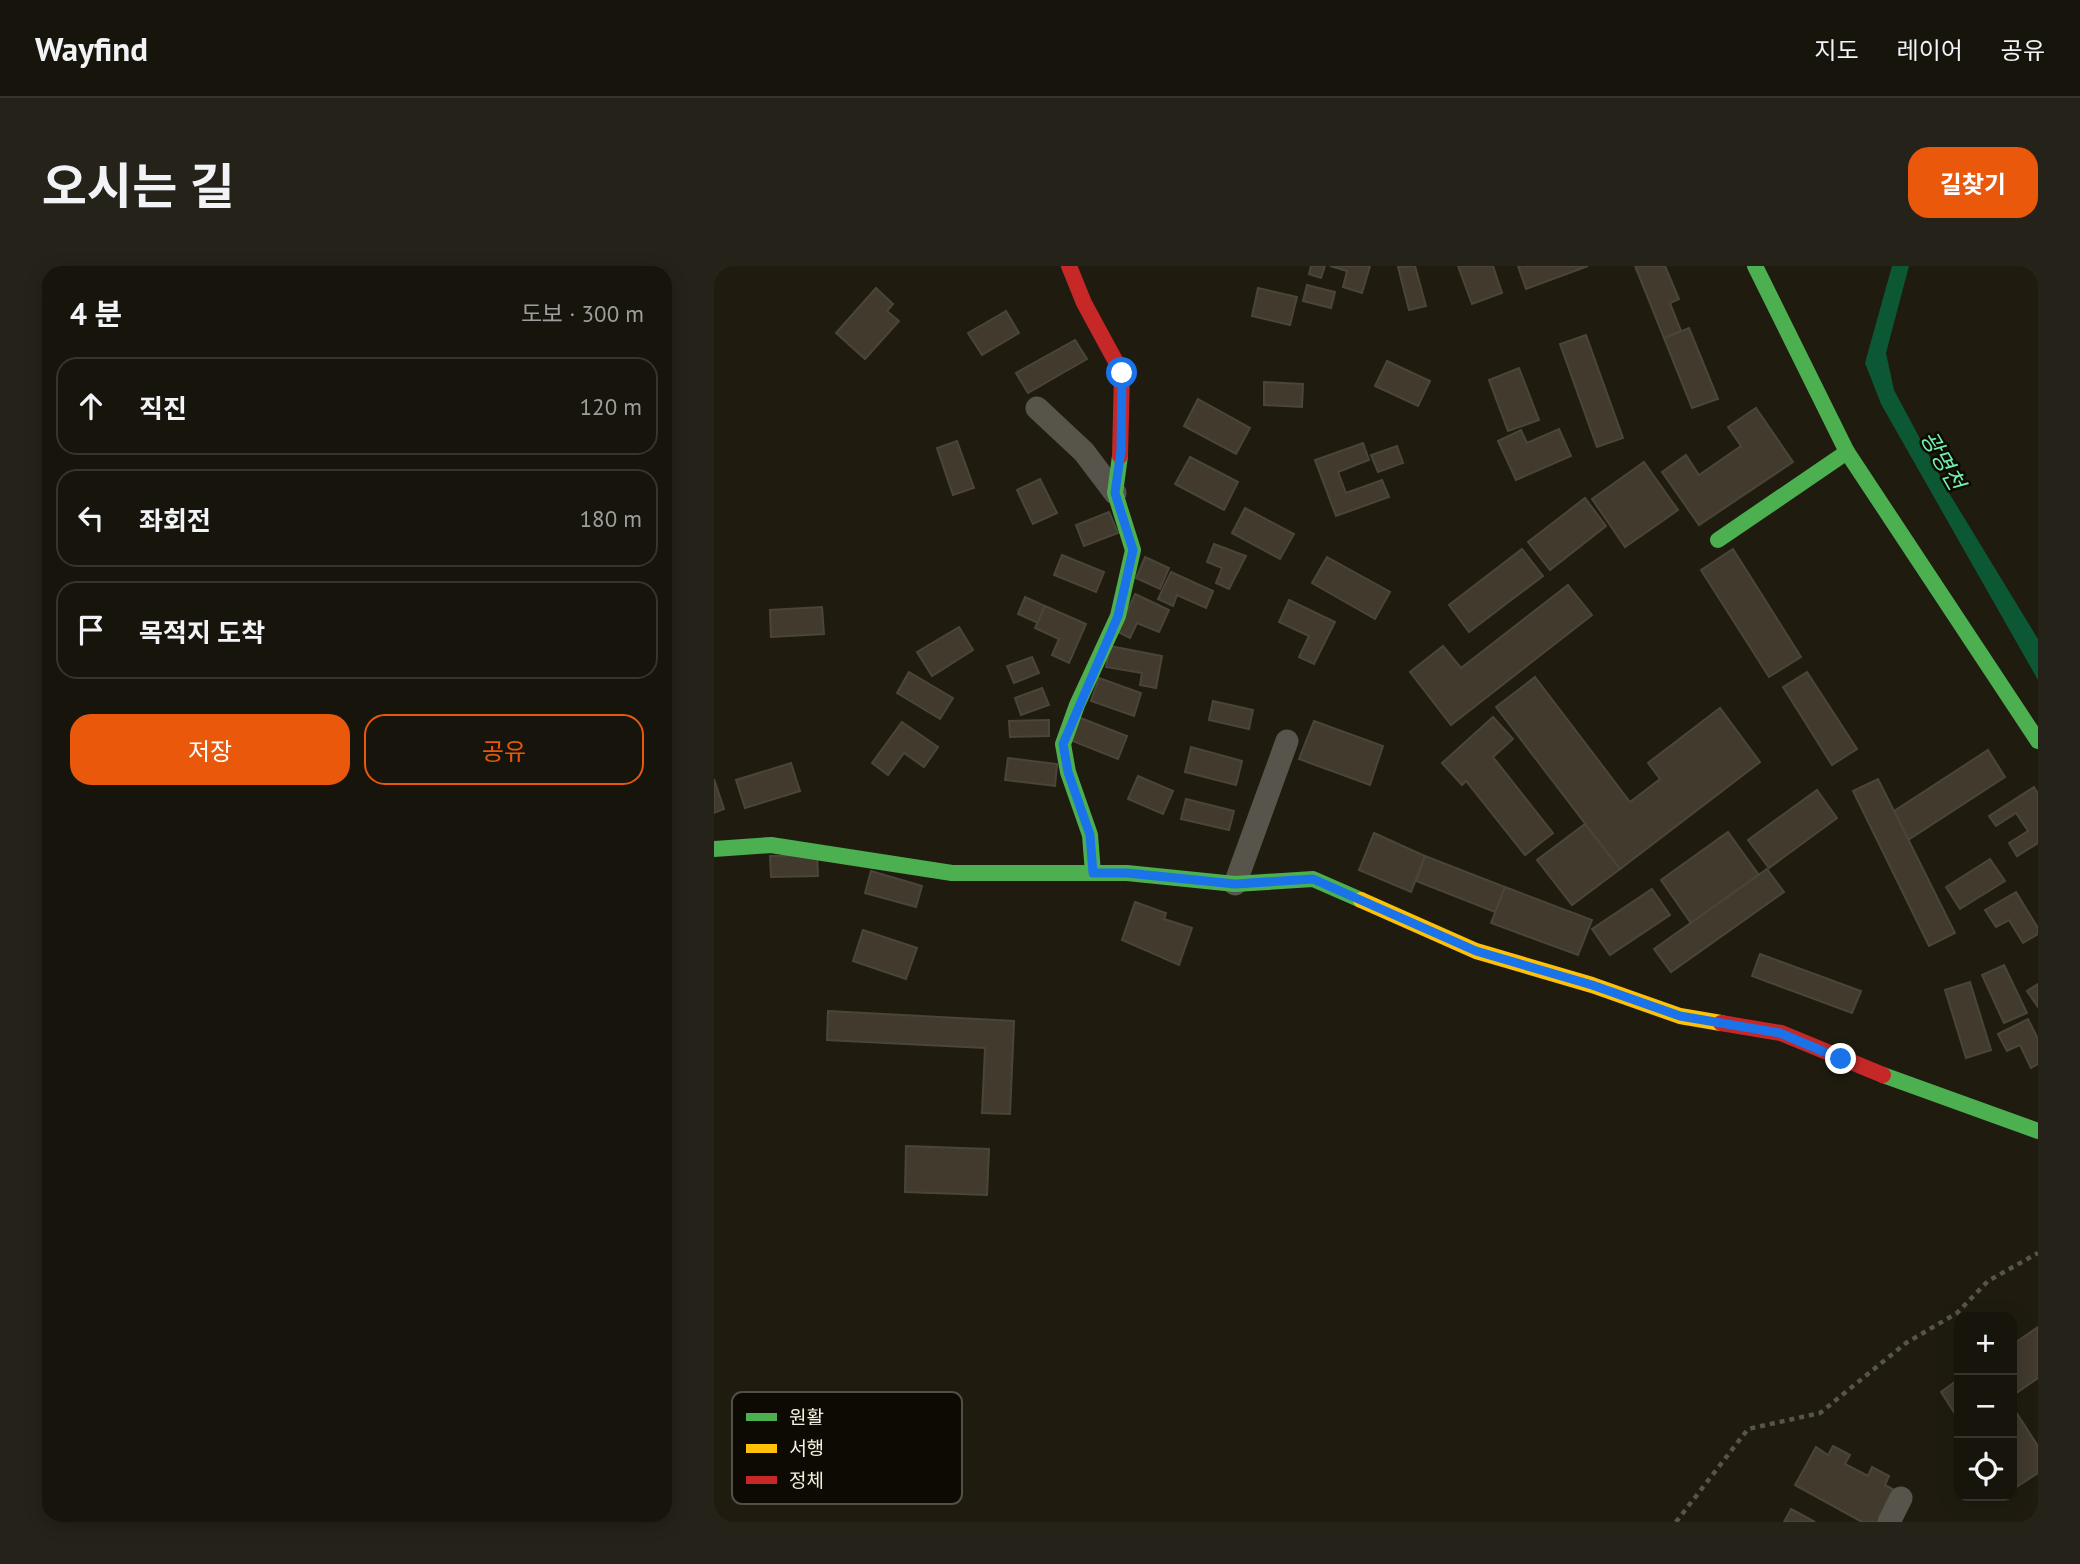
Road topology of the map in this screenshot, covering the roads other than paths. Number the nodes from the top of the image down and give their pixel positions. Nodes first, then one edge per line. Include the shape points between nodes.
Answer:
1 (1069, 266) edge
2 (1755, 266) edge
3 (1037, 408) dead end
4 (1847, 452) junction
5 (1115, 493) junction
6 (1718, 540) dead end
7 (1287, 741) dead end
8 (2038, 741) edge
9 (714, 849) edge
10 (1093, 873) junction
11 (1235, 884) junction
12 (2038, 1132) edge
13 (1901, 1498) dead end
14 (1889, 1522) edge

1 - 5 street via 1122,373
2 - 4 street
3 - 5 street via 1084,452
4 - 6 street
4 - 8 street
5 - 10 street via 1133,550 1118,616 1063,744 1090,835
7 - 11 street
9 - 10 street via 771,845 951,873
10 - 11 street
11 - 12 street via 1313,879 1476,951 1680,1016 1780,1033
13 - 14 street

